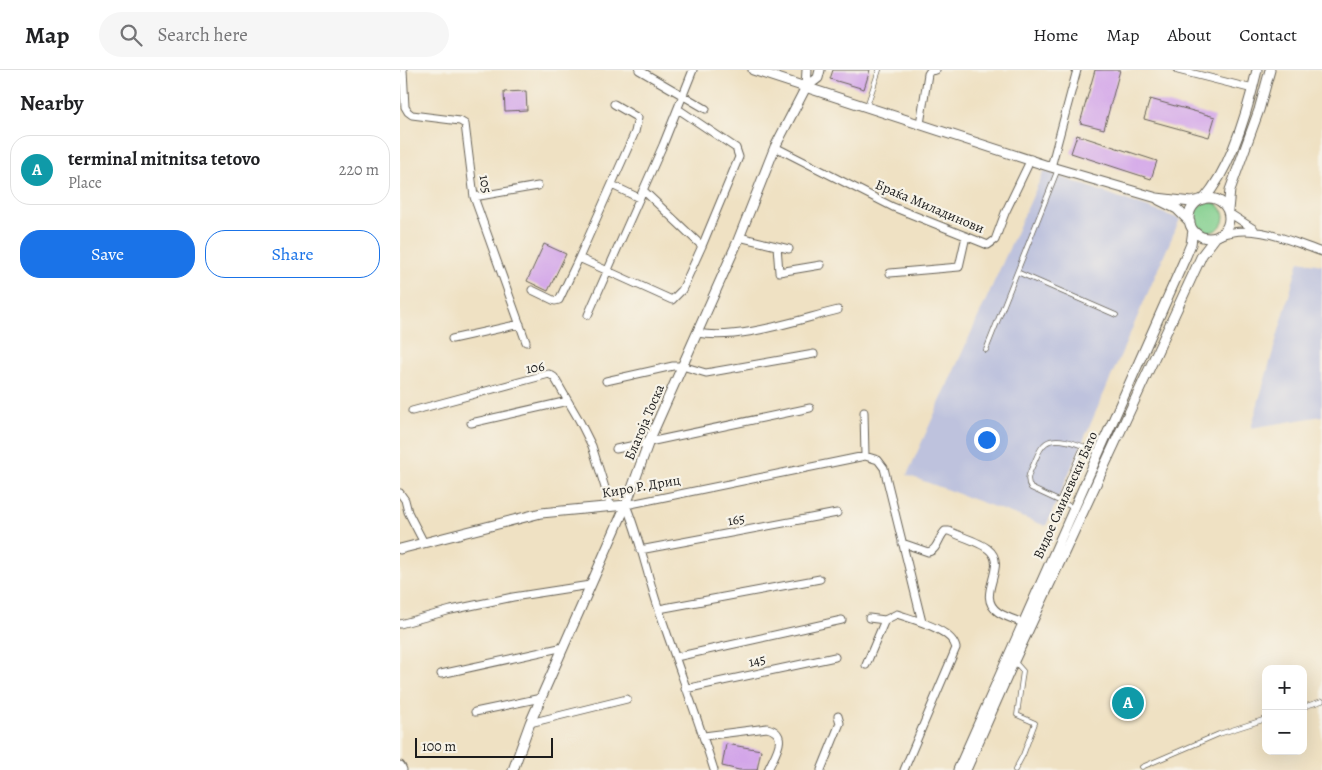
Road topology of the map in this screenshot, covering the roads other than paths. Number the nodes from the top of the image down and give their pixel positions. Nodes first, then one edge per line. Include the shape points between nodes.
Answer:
1 (403, 70) edge
2 (639, 70) edge
3 (693, 70) edge
4 (753, 70) edge
5 (808, 70) edge
6 (820, 70) edge
7 (879, 70) edge
8 (936, 70) edge
9 (1077, 70) edge
10 (1178, 70) edge
11 (1258, 70) edge
12 (1270, 70) edge
13 (806, 87) junction
14 (1253, 89) junction
15 (402, 95) edge
16 (683, 96) junction
17 (614, 104) dead end
18 (867, 107) junction
19 (678, 108) junction
20 (706, 109) dead end
21 (920, 124) junction
22 (775, 148) junction
23 (1031, 159) junction
24 (1055, 168) junction
25 (612, 185) junction
26 (538, 186) dead end
27 (643, 190) junction
28 (474, 197) junction
29 (639, 198) junction
30 (1157, 198) junction
31 (1202, 200) junction
32 (1228, 212) junction
33 (1191, 226) junction
34 (1258, 232) junction
35 (966, 236) junction
36 (1217, 237) junction
37 (739, 238) junction
38 (702, 246) junction
39 (777, 246) junction
40 (789, 249) dead end
41 (1322, 252) edge
42 (579, 258) junction
43 (821, 264) dead end
44 (606, 271) junction
45 (1017, 272) junction
46 (890, 273) dead end
47 (532, 290) dead end
48 (838, 310) dead end
49 (588, 315) dead end
50 (1116, 315) dead end
51 (520, 324) junction
52 (697, 333) junction
53 (452, 339) dead end
54 (526, 342) dead end
55 (986, 350) dead end
56 (814, 354) dead end
57 (682, 366) junction
58 (606, 381) dead end
59 (568, 401) junction
60 (810, 408) dead end
61 (412, 411) dead end
62 (864, 412) dead end
63 (471, 423) dead end
64 (649, 441) junction
65 (1083, 447) junction
66 (616, 449) dead end
67 (1099, 452) junction
68 (866, 456) junction
69 (400, 493) edge
70 (1059, 501) junction
71 (626, 504) junction
72 (611, 507) junction
73 (1074, 508) junction
74 (836, 513) dead end
75 (424, 543) junction
76 (902, 543) junction
77 (400, 549) edge
78 (640, 550) junction
79 (820, 579) dead end
80 (590, 585) junction
81 (659, 609) junction
82 (869, 618) dead end
83 (842, 620) dead end
84 (885, 620) junction
85 (922, 622) junction
86 (1023, 623) junction
87 (400, 624) edge
88 (564, 647) junction
89 (835, 656) dead end
90 (676, 657) junction
91 (1014, 661) junction
92 (866, 665) dead end
93 (441, 674) dead end
94 (686, 689) junction
95 (541, 698) junction
96 (626, 699) dead end
97 (1322, 701) edge
98 (1307, 706) edge
99 (475, 712) dead end
100 (838, 716) dead end
101 (1262, 720) edge
102 (530, 723) junction
103 (704, 736) junction
104 (400, 766) edge
105 (1142, 767) dead end
106 (402, 770) edge
107 (513, 770) edge
108 (714, 770) edge
109 (768, 770) edge
110 (821, 770) edge
111 (904, 770) edge
112 (958, 770) edge
113 (966, 770) edge
114 (1015, 770) edge

1 - 15 street, 105
2 - 16 street
3 - 16 street
4 - 13 street
5 - 13 street, Благоја Тоска
6 - 13 street, Благоја Тоска via 818,78
7 - 18 lane
8 - 21 street via 928,74
9 - 24 street
10 - 14 street
11 - 14 street
12 - 32 street via 1233,179
13 - 18 street
13 - 22 street, Благоја Тоска
14 - 31 street via 1222,174
15 - 28 street, 105 via 405,107 412,115 465,124
16 - 19 street
16 - 20 street
17 - 25 street via 638,118
18 - 21 street
19 - 27 street
19 - 38 street via 736,148 740,157
21 - 23 street
22 - 35 street, Браќа Миладинови via 893,207
22 - 37 street, Благоја Тоска
23 - 24 street
23 - 35 street, Браќа Миладинови via 995,240 988,245
24 - 30 street
24 - 45 lane
25 - 29 street
25 - 42 street
26 - 28 street
27 - 29 street
27 - 38 street
28 - 51 street, 105
29 - 44 street
30 - 31 street via 1190,202
30 - 33 street via 1177,209
31 - 32 street via 1210,198 1220,202
31 - 33 street via 1191,210
32 - 34 street
32 - 36 street via 1228,226
33 - 36 street via 1199,236
33 - 67 street, Видое Смилевски Бато via 1191,244
34 - 36 street via 1235,231
34 - 41 street
35 - 46 street via 959,267
36 - 91 street, Видое Смилевски Бато via 1202,255
37 - 39 street
37 - 52 street, Благоја Тоска
38 - 44 street via 682,290 672,300
39 - 40 street
39 - 43 street via 779,272
42 - 44 street
42 - 47 street via 559,300
44 - 49 street
45 - 50 lane
45 - 55 lane
48 - 52 street via 758,330 710,335
51 - 53 street
51 - 54 street, 105
52 - 57 street, Благоја Тоска
56 - 57 street via 706,373
57 - 58 street
57 - 64 street, Благоја Тоска
59 - 61 street, 106 via 550,374
59 - 63 street
59 - 72 street, 106 via 592,446
60 - 64 street
62 - 68 street
64 - 66 street
64 - 71 street, Благоја Тоска
65 - 67 lane
65 - 70 lane
65 - 70 lane via 1051,440 1040,450 1028,475 1031,488
67 - 73 street, Видое Смилевски Бато
68 - 71 street, Киро Р. Дриц
68 - 76 street via 878,460 884,468
69 - 75 street
70 - 73 lane
71 - 72 street, Киро Р. Дриц
71 - 78 street
71 - 80 street, Благоја Тоска
72 - 75 street, Киро Р. Дриц via 541,513
73 - 86 street, Видое Смилевски Бато
74 - 78 street, 165
75 - 77 street, Киро Р. Дриц
76 - 85 street
76 - 86 street via 932,552 942,534 949,531 988,549 997,564 989,593 991,603 998,612
78 - 81 street
79 - 81 street
80 - 87 street via 513,597
80 - 88 street, Благоја Тоска
81 - 90 street
82 - 84 street
83 - 90 street
84 - 85 street via 897,614
84 - 92 street
85 - 111 street via 947,634 956,648
86 - 112 street, Видое Смилевски Бато
88 - 93 street
88 - 95 street, Благоја Тоска
89 - 94 street, 145
90 - 94 street
91 - 113 street, Видое Смилевски Бато
91 - 114 lane via 1024,671 1017,715 1034,723
94 - 103 street
95 - 99 street
95 - 102 street, Благоја Тоска
96 - 102 street
97 - 98 lane
100 - 110 street via 840,723
101 - 105 lane via 1219,734
102 - 107 street, Благоја Тоска
103 - 108 street
103 - 109 street via 767,728 776,731 780,741
104 - 106 street

